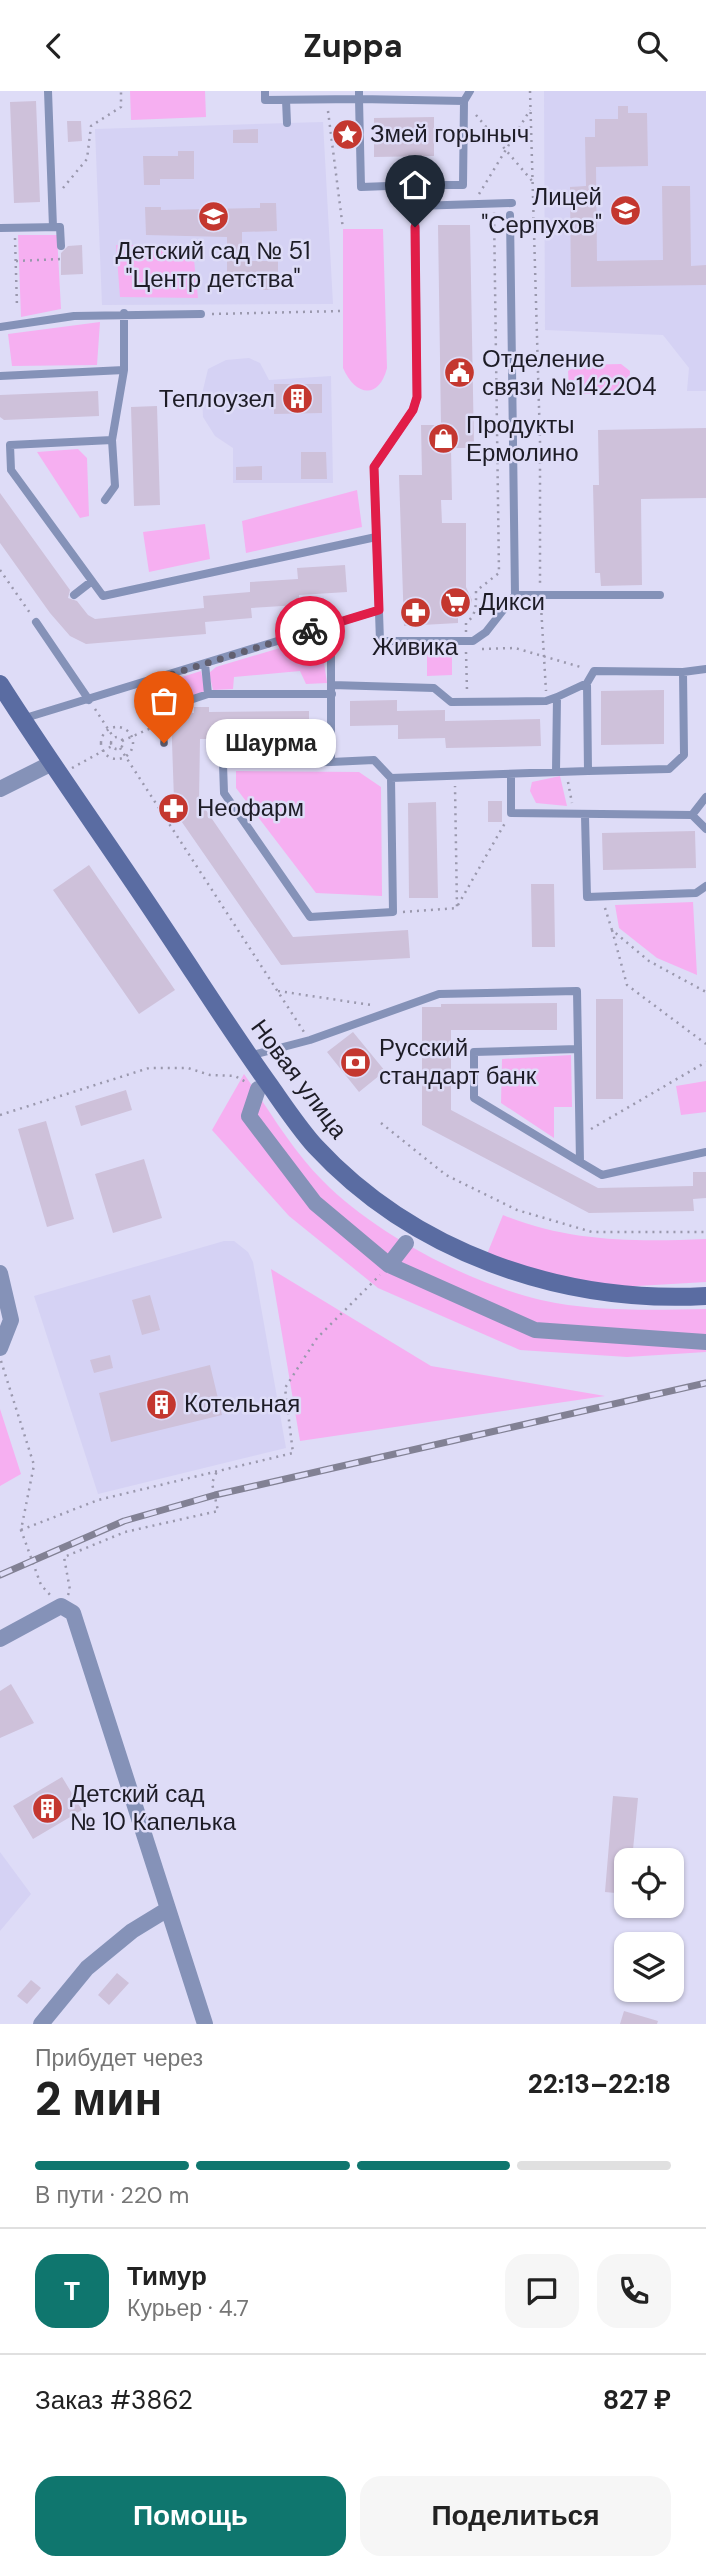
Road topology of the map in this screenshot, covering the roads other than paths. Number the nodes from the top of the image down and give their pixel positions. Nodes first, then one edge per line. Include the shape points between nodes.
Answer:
1 (48, 91) edge
2 (265, 91) edge
3 (470, 91) edge
4 (359, 95) edge
5 (286, 100) junction
6 (464, 101) junction
7 (287, 123) dead end
8 (415, 185) junction
9 (512, 203) dead end
10 (415, 206) junction
11 (510, 215) dead end
12 (53, 227) junction
13 (0, 228) edge
14 (61, 246) dead end
15 (124, 313) junction
16 (201, 314) road end
17 (0, 327) edge
18 (124, 370) junction
19 (0, 376) edge
20 (113, 440) junction
21 (105, 500) dead end
22 (376, 537) junction
23 (92, 582) junction
24 (74, 594) dead end
25 (515, 595) junction
26 (660, 595) dead end
27 (379, 610) junction
28 (36, 622) dead end
29 (331, 624) junction
30 (205, 664) junction
31 (706, 669) edge
32 (683, 672) junction
33 (163, 677) junction
34 (587, 683) junction
35 (0, 684) edge
36 (332, 690) junction
37 (208, 694) junction
38 (557, 697) junction
39 (89, 700) junction
40 (163, 709) junction
41 (22, 719) junction
42 (164, 743) dead end
43 (331, 762) junction
44 (52, 763) junction
45 (588, 771) junction
46 (561, 772) junction
47 (511, 775) junction
48 (391, 778) junction
49 (0, 789) edge
50 (706, 797) edge
51 (692, 815) junction
52 (580, 816) junction
53 (706, 829) edge
54 (706, 886) edge
55 (578, 1049) junction
56 (249, 1056) junction
57 (258, 1089) road end
58 (706, 1152) edge
59 (580, 1162) junction
60 (406, 1243) dead end
61 (389, 1265) junction
62 (2, 1279) edge
63 (706, 1296) edge
64 (706, 1342) edge
65 (0, 1348) edge
66 (0, 1639) edge
67 (168, 1909) junction
68 (41, 2024) edge
69 (205, 2024) edge

1 - 12 lane
2 - 5 lane via 265,100
3 - 6 lane
4 - 5 lane
4 - 6 lane
4 - 8 lane via 362,187
5 - 7 lane
6 - 8 lane via 463,184
8 - 10 lane
9 - 10 lane
10 - 22 lane via 417,397 374,467
11 - 25 lane
12 - 13 lane
12 - 14 lane via 60,227
15 - 16 lane
15 - 17 lane
15 - 18 lane
18 - 19 lane
18 - 20 lane
20 - 21 lane via 115,486
20 - 23 lane via 10,445 11,470
22 - 23 lane via 103,596
22 - 27 lane
23 - 24 lane
25 - 26 lane
25 - 27 lane via 486,632 466,645 380,641
27 - 29 lane
28 - 39 lane
29 - 30 lane
29 - 36 lane
30 - 33 lane
30 - 37 lane
31 - 32 lane
32 - 34 lane via 594,671
32 - 45 lane via 684,755 669,769
33 - 39 lane
33 - 40 lane
34 - 38 lane
34 - 45 lane
35 - 41 street, Новая улица
36 - 37 lane
36 - 38 lane via 434,688 451,702 547,701
36 - 43 lane
37 - 40 lane
38 - 46 lane
39 - 41 lane
40 - 42 lane
41 - 44 street, Новая улица
43 - 48 lane via 374,760
43 - 48 lane via 223,764 224,793 310,917 393,912
44 - 49 street
44 - 56 street, Новая улица
45 - 46 lane
46 - 47 lane
47 - 48 lane
47 - 52 lane via 511,813
50 - 51 lane
51 - 52 lane
51 - 53 lane
52 - 54 lane via 587,897 696,893
55 - 56 lane via 577,991 439,994 310,1040
55 - 59 lane
55 - 59 lane via 474,1052 474,1098
56 - 63 street, Новая улица via 313,1144 353,1184 443,1242 517,1273 587,1290 651,1298
57 - 61 street via 249,1116 315,1203
58 - 59 lane via 602,1175
60 - 61 street
61 - 64 street via 535,1330
62 - 65 street via 11,1320
66 - 67 street via 61,1606 73,1613
67 - 68 street via 87,1968
67 - 69 street

